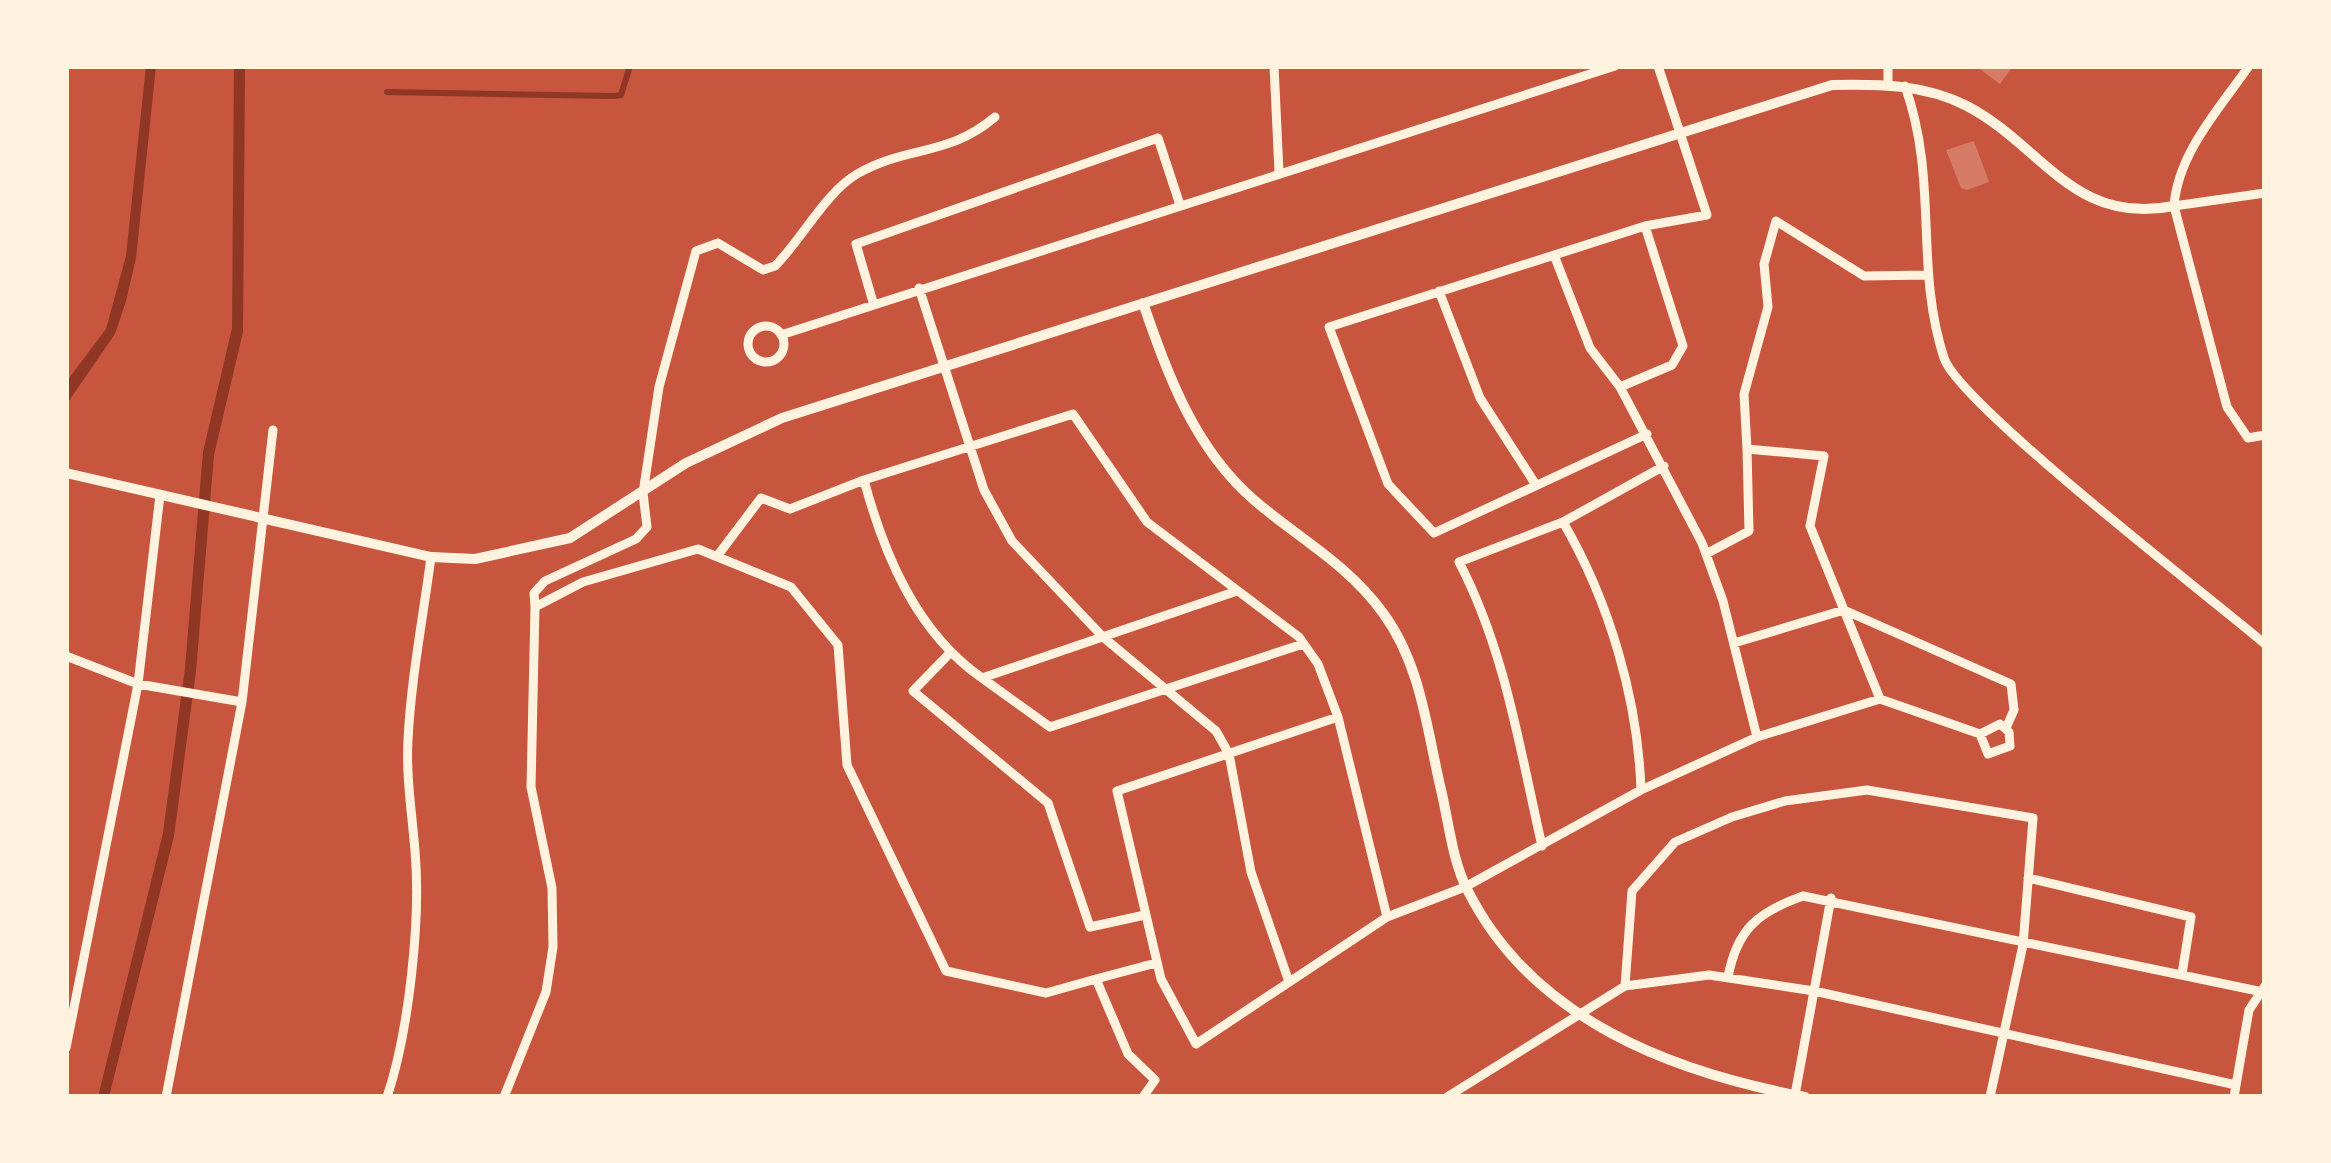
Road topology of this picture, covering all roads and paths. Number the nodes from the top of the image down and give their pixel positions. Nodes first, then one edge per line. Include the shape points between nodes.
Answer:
1 (1274, 66) edge
2 (1615, 66) edge
3 (1658, 66) edge
4 (1888, 66) edge
5 (2249, 66) edge
6 (1888, 84) junction
7 (1905, 86) junction
8 (995, 117) dead end
9 (1680, 131) junction
10 (1279, 172) junction
11 (2265, 193) edge
12 (1180, 205) junction
13 (2174, 206) junction
14 (1645, 226) junction
15 (1554, 255) junction
16 (1928, 275) junction
17 (919, 288) junction
18 (1439, 291) junction
19 (873, 302) junction
20 (1143, 303) junction
21 (782, 335) junction
22 (945, 364) junction
23 (1620, 387) junction
24 (273, 430) dead end
25 (1647, 434) junction
26 (2265, 435) edge
27 (968, 444) junction
28 (1747, 449) junction
29 (1664, 466) junction
30 (66, 473) edge
31 (864, 481) junction
32 (1536, 485) junction
33 (643, 494) junction
34 (164, 496) junction
35 (261, 518) junction
36 (1563, 522) junction
37 (1706, 554) junction
38 (718, 555) junction
39 (431, 557) junction
40 (1237, 591) junction
41 (536, 607) junction
42 (1844, 610) junction
43 (1103, 637) junction
44 (1304, 644) junction
45 (1734, 644) junction
46 (2265, 644) edge
47 (948, 655) junction
48 (66, 656) edge
49 (982, 679) junction
50 (142, 685) junction
51 (1170, 689) junction
52 (1880, 699) junction
53 (237, 701) junction
54 (1339, 716) junction
55 (2006, 728) junction
56 (1980, 734) junction
57 (1757, 737) junction
58 (1229, 754) junction
59 (1641, 790) junction
60 (1542, 846) junction
61 (2028, 878) junction
62 (1465, 886) junction
63 (1831, 898) junction
64 (1145, 915) junction
65 (1388, 917) junction
66 (2023, 945) junction
67 (1156, 964) junction
68 (2182, 974) junction
69 (1728, 977) junction
70 (1096, 979) junction
71 (1288, 979) junction
72 (1625, 986) junction
73 (2262, 988) edge
74 (1814, 991) junction
75 (1581, 1015) junction
76 (2003, 1036) junction
77 (66, 1048) edge
78 (2235, 1091) edge
79 (1800, 1096) edge
80 (166, 1097) edge
81 (387, 1097) edge
82 (504, 1097) edge
83 (1143, 1097) edge
84 (1447, 1097) edge
85 (1990, 1097) edge

1 - 10 street
2 - 10 street
3 - 9 street
4 - 6 street
5 - 13 street via 2188,154
6 - 7 street
6 - 9 street via 1832,86
7 - 13 street via 1980,114 2047,171 2100,202 2142,211
7 - 16 street via 1927,172
8 - 33 street via 968,140 850,177 775,266 763,270 718,243 696,251 659,387
9 - 14 street via 1707,214
9 - 20 street
10 - 12 street
11 - 13 street
12 - 17 street
12 - 19 street via 1158,138 856,244
13 - 26 street via 2227,407 2248,438
14 - 15 street
14 - 23 street via 1683,346 1672,364
15 - 18 street
15 - 23 street via 1590,348
16 - 28 street via 1864,276 1776,220 1764,264 1768,307 1744,394
16 - 46 street via 1946,364 1965,391
17 - 19 street
17 - 22 street
18 - 32 street via 1480,398
18 - 32 street via 1329,327 1388,484 1434,533
19 - 21 street
20 - 22 street
20 - 62 street via 1170,379 1218,465 1344,567 1385,615 1417,678
21 - 21 street via 774,360 749,351 754,329
22 - 27 street
22 - 33 street via 750,431
23 - 25 street
24 - 35 street
25 - 29 street
25 - 32 street
27 - 31 street
27 - 40 street via 1073,414 1147,522
27 - 43 street via 1012,541
28 - 37 street via 1749,531
28 - 42 street via 1824,456 1810,526
29 - 36 street
29 - 37 street
30 - 34 street
31 - 38 street via 790,509 760,498
31 - 47 street via 883,549
33 - 39 street via 536,549
33 - 41 street via 647,527 545,581 534,593
34 - 35 street
34 - 50 street
35 - 39 street
35 - 53 street
36 - 59 street via 1618,655 1640,748
36 - 60 street via 1459,562 1500,667
37 - 45 street
38 - 41 street via 698,549 652,562 583,582
38 - 70 street via 791,587 838,645 847,765 946,971 1046,993
39 - 81 street via 408,738 416,854 409,982
40 - 43 street
40 - 44 street
41 - 82 street via 531,787 551,888 553,947 546,992
42 - 45 street
42 - 52 street
42 - 55 street via 2012,683
43 - 49 street
43 - 51 street
44 - 51 street
44 - 54 street
45 - 57 street
47 - 49 street
47 - 64 street via 913,691 1048,803 1090,927
48 - 50 street
49 - 51 street via 1050,727
50 - 53 street
50 - 77 street
51 - 58 street
52 - 56 street
52 - 57 street
53 - 80 street
54 - 58 street
54 - 65 street
55 - 56 street via 1996,724
55 - 56 street via 2010,746 1995,754 1985,752
57 - 59 street
58 - 64 street via 1118,791
58 - 71 street via 1251,872
59 - 60 street
60 - 62 street
61 - 66 street
61 - 68 street via 2191,916
61 - 72 street via 2033,818 1867,790 1785,800 1675,842 1632,891
62 - 65 street
62 - 75 street via 1492,933
63 - 66 street
63 - 69 street via 1803,896 1765,910 1734,947
63 - 74 street
64 - 67 street
65 - 71 street
66 - 68 street
66 - 76 street
67 - 70 street
67 - 71 street via 1196,1044
68 - 73 street
69 - 72 street
69 - 74 street
70 - 83 street via 1128,1054 1155,1079
72 - 75 street
73 - 78 street via 2249,1010
74 - 76 street
74 - 79 street
75 - 79 street via 1692,1072
75 - 84 street
76 - 78 street
76 - 85 street

